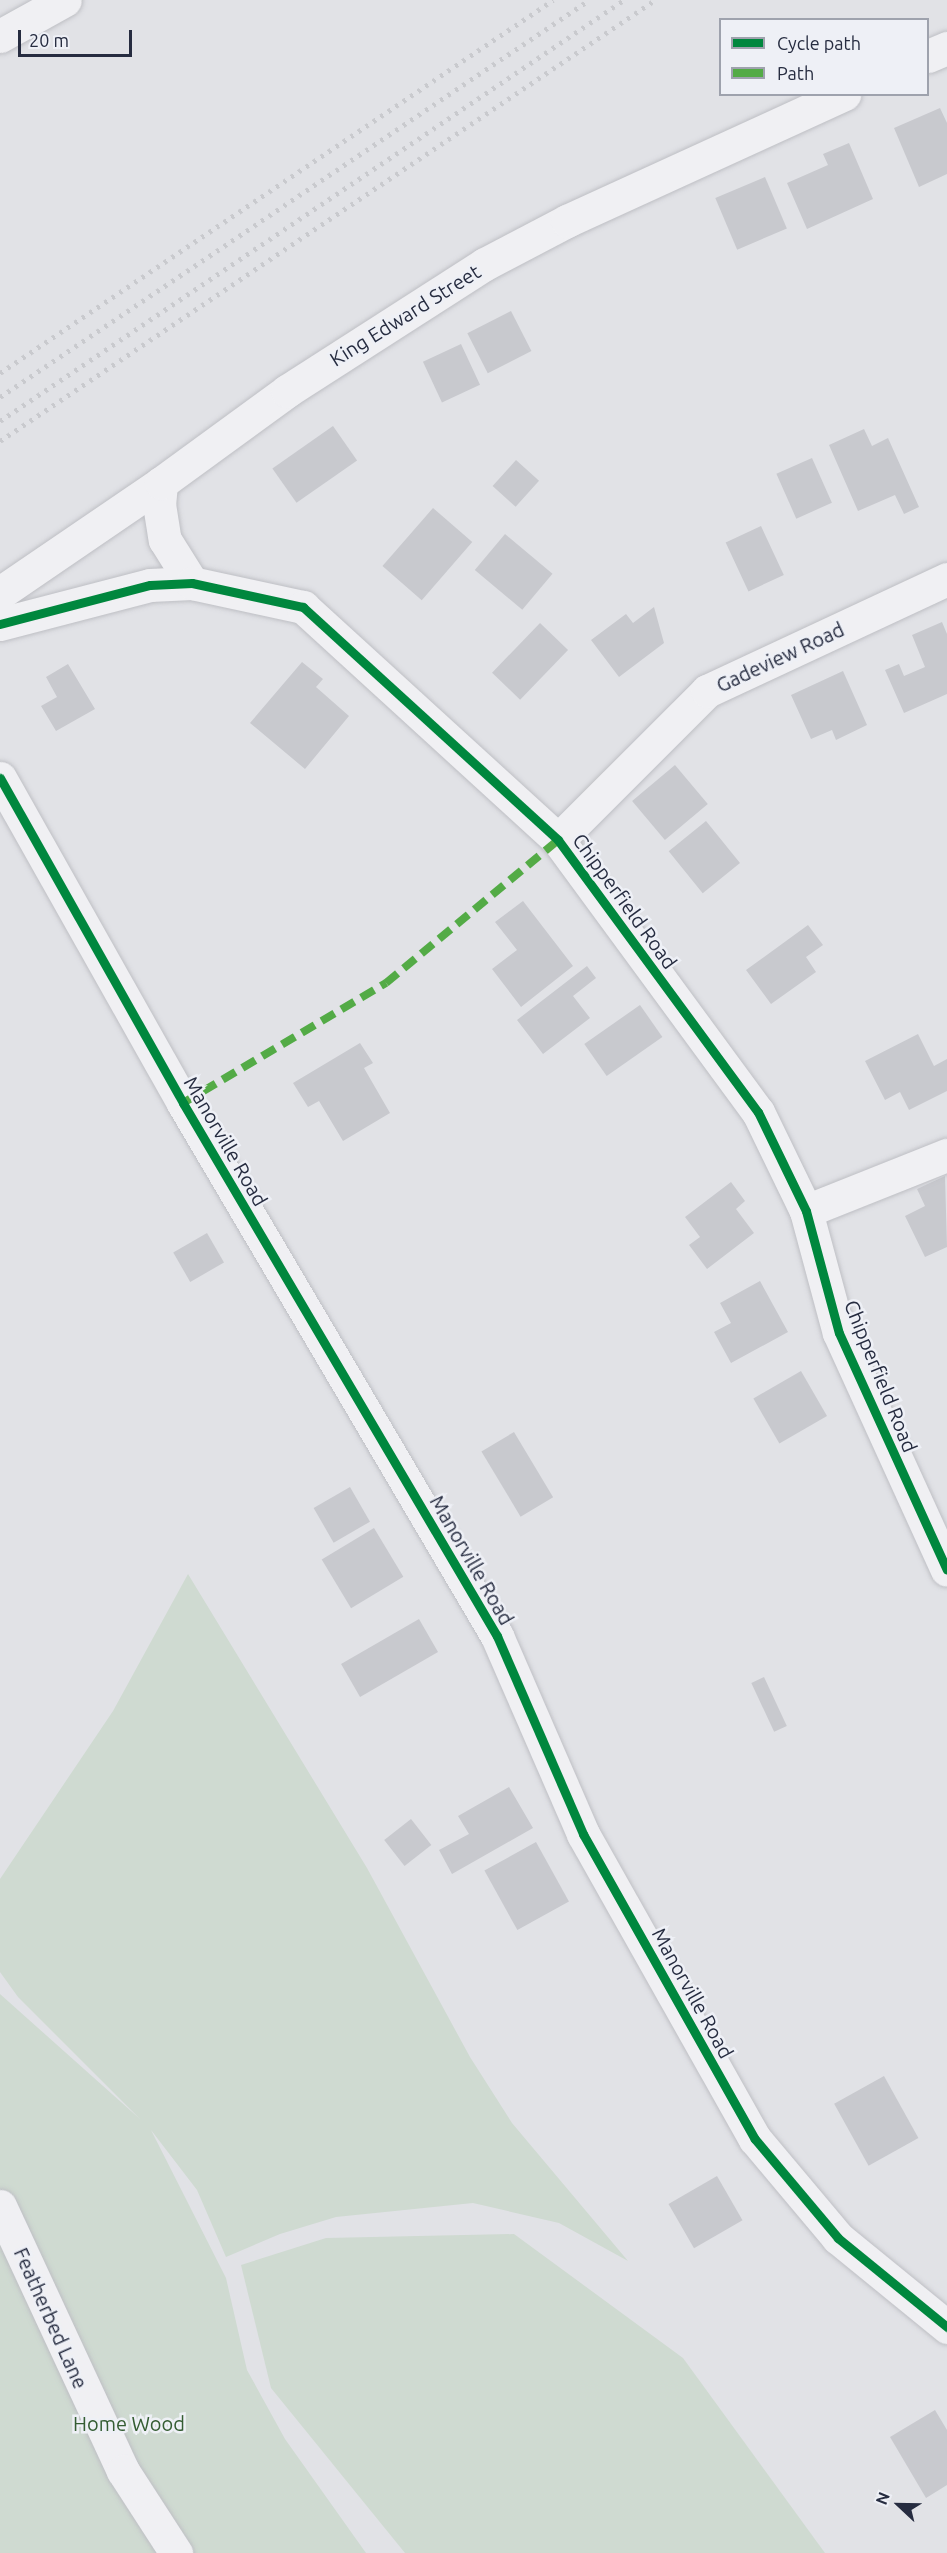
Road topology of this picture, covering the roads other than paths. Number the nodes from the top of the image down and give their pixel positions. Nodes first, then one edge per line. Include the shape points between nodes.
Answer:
1 (65, 0) edge
2 (0, 36) edge
3 (947, 48) edge
4 (929, 55) edge
5 (840, 96) edge
6 (161, 483) junction
7 (947, 579) edge
8 (192, 584) junction
9 (0, 593) edge
10 (0, 624) edge
11 (0, 778) edge
12 (558, 840) junction
13 (947, 1155) edge
14 (806, 1212) junction
15 (947, 1570) edge
16 (0, 2206) edge
17 (947, 2327) edge
18 (176, 2553) edge

1 - 2 street
3 - 4 street
5 - 6 street, King Edward Street via 567,221 485,264 336,357
6 - 8 street via 159,504 165,540
6 - 9 street, King Edward Street
7 - 12 street, Gadeview Road via 707,691
8 - 10 street, Chipperfield Road via 150,585 101,595
8 - 12 street, Chipperfield Road via 303,607
11 - 17 street, Manorville Road via 183,1103 497,1636 583,1834 755,2139 838,2238
12 - 14 street, Chipperfield Road via 758,1112
13 - 14 street
14 - 15 street, Chipperfield Road via 839,1333
16 - 18 street, Featherbed Lane via 123,2471

